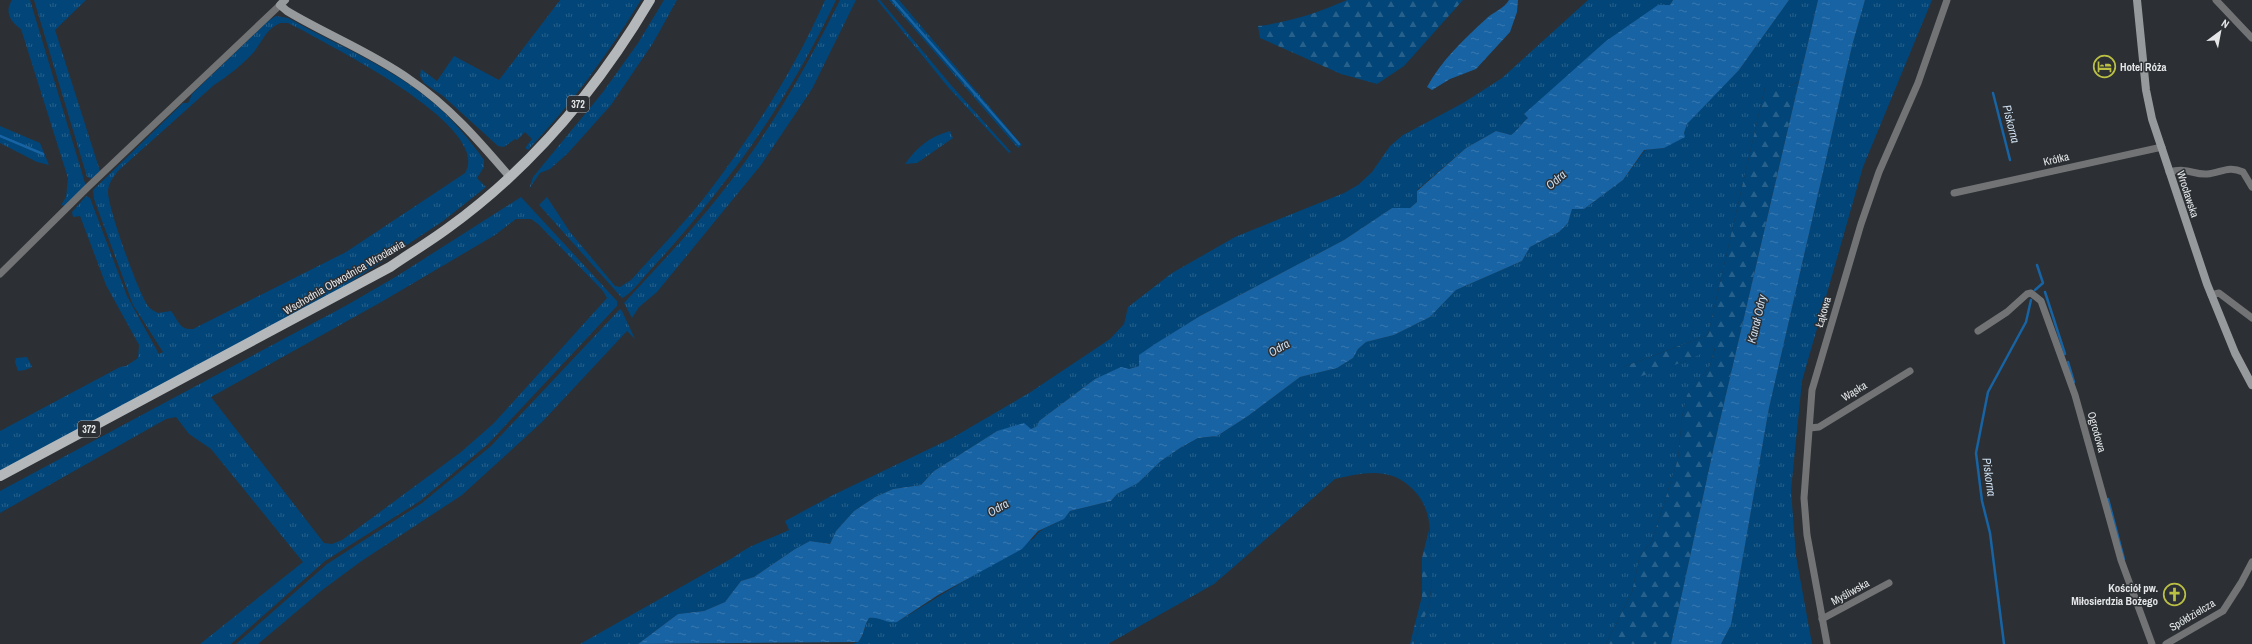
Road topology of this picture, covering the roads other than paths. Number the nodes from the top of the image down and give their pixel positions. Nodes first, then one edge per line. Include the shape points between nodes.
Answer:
1 (650, 0) edge
2 (1947, 0) edge
3 (2137, 0) edge
4 (2216, 0) edge
5 (282, 3) edge
6 (2252, 38) edge
7 (2162, 147) junction
8 (2169, 172) junction
9 (509, 176) junction
10 (2252, 187) edge
11 (1954, 193) dead end
12 (0, 274) edge
13 (2211, 295) junction
14 (2252, 318) edge
15 (1978, 331) dead end
16 (1910, 372) dead end
17 (2252, 385) edge
18 (1810, 428) junction
19 (0, 476) edge
20 (2252, 562) edge
21 (1889, 583) dead end
22 (1822, 619) junction
23 (1827, 644) edge
24 (2152, 644) edge
25 (2166, 644) edge

1 - 9 main road, Wschodnia Obwodnica Wrocławia / 372 via 621,47 569,115
2 - 18 street, Łąkowa via 1918,83 1879,172 1861,224 1812,390
3 - 7 main road, Wrocławska via 2146,90
4 - 6 street
5 - 9 main road via 295,16 386,64 428,92
5 - 12 street via 98,177
7 - 8 main road, Wrocławska
7 - 11 street, Krótka
8 - 10 street via 2183,169 2207,174 2232,168 2243,172
8 - 13 main road, Wrocławska
9 - 19 main road, Wschodnia Obwodnica Wrocławia / 372 via 449,228 390,268
13 - 14 street via 2219,293
13 - 17 main road, Wrocławska via 2235,353
15 - 24 street, Ogrodowa via 2007,312 2027,294 2032,293 2040,301 2075,395 2121,560
16 - 18 street, Wąska via 1819,427
18 - 22 street, Łąkowa via 1804,498 1807,535
20 - 25 street, Spółdzielcza via 2223,611
21 - 22 street, Myśliwska
22 - 23 street, Łąkowa

